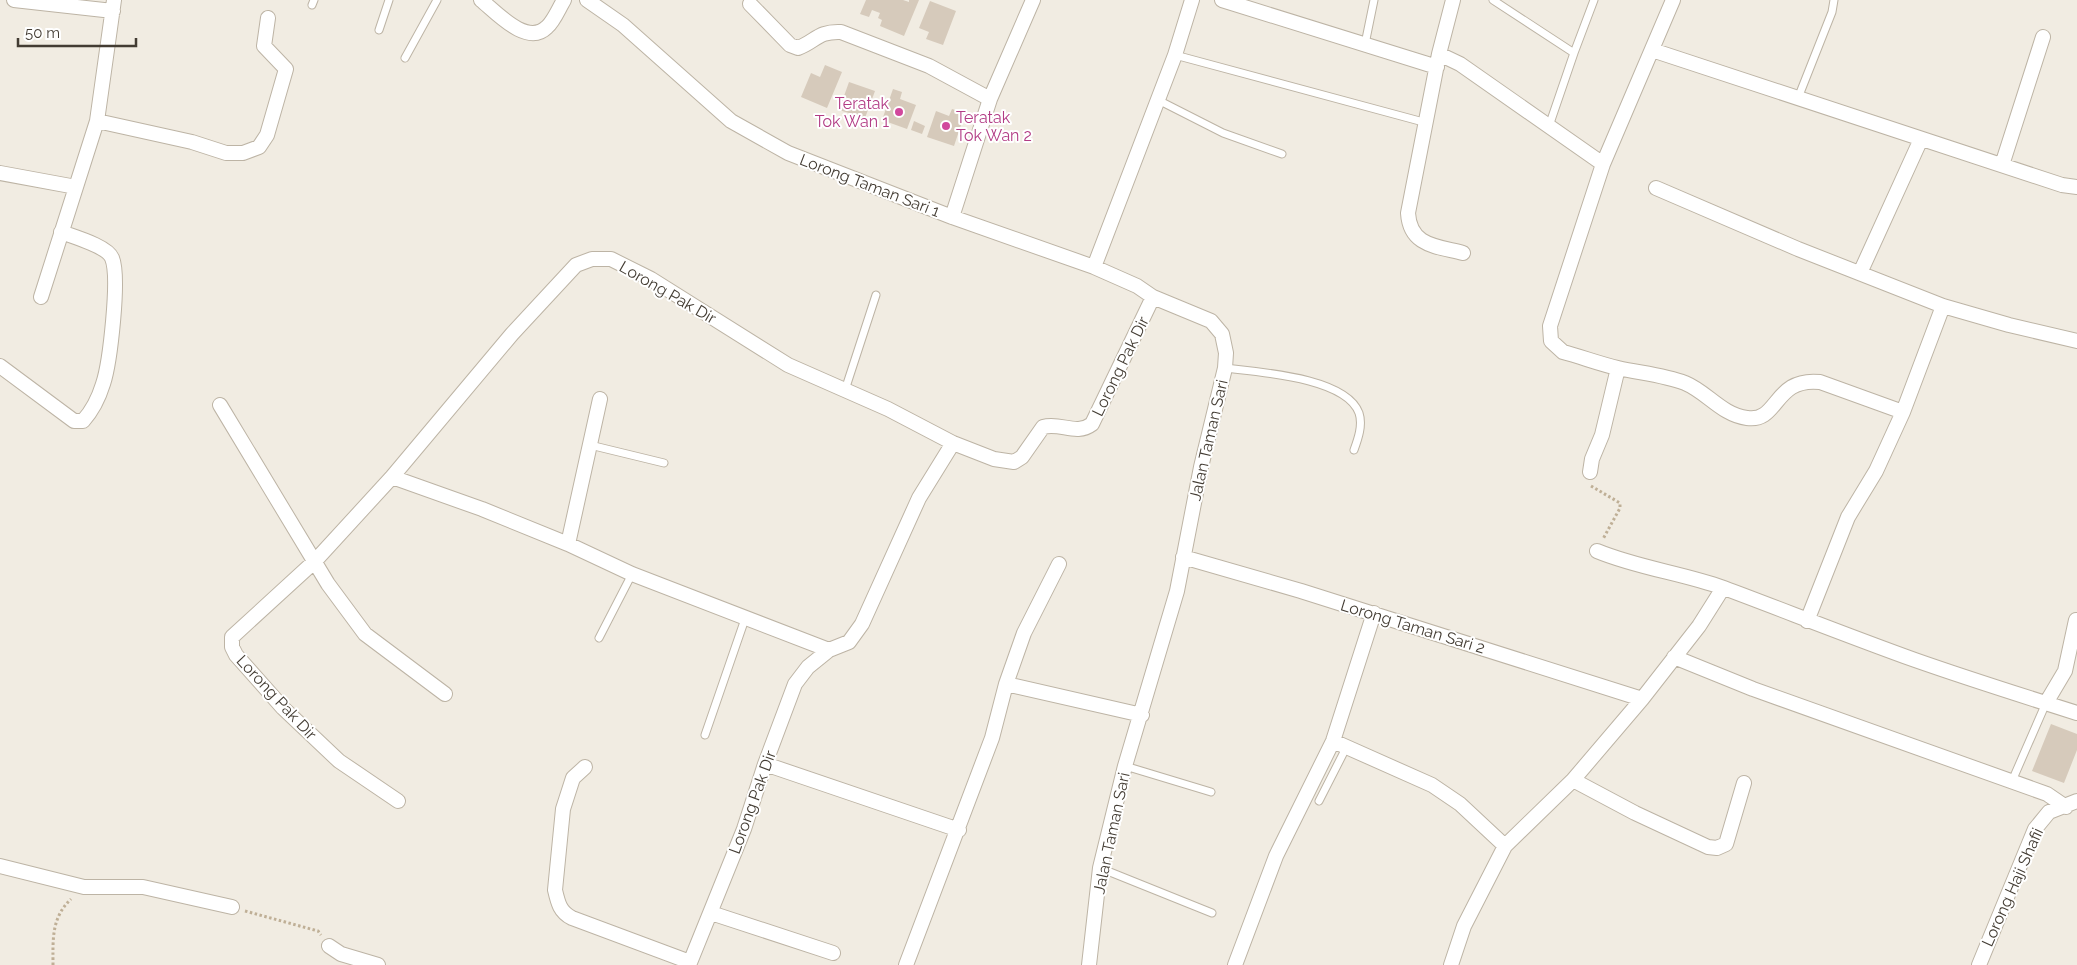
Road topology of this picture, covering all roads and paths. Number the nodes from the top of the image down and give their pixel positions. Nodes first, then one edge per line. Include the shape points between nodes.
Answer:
1 (14, 0) edge
2 (389, 0) edge
3 (437, 0) edge
4 (481, 0) edge
5 (564, 0) edge
6 (587, 0) edge
7 (1033, 0) edge
8 (1192, 0) edge
9 (1222, 0) edge
10 (1374, 0) edge
11 (1452, 0) edge
12 (1493, 0) edge
13 (1594, 0) edge
14 (1673, 0) edge
15 (1834, 0) edge
16 (750, 4) dead end
17 (114, 5) edge
18 (268, 18) dead end
19 (379, 30) dead end
20 (2042, 37) dead end
21 (1365, 44) junction
22 (1652, 50) junction
23 (1574, 53) junction
24 (1175, 55) junction
25 (405, 58) dead end
26 (1438, 60) junction
27 (1798, 98) junction
28 (990, 99) junction
29 (1158, 100) junction
30 (97, 121) junction
31 (1426, 123) junction
32 (1548, 126) junction
33 (1921, 138) junction
34 (1282, 154) dead end
35 (1603, 164) junction
36 (2002, 165) junction
37 (0, 173) edge
38 (76, 187) junction
39 (1656, 188) dead end
40 (2077, 188) edge
41 (952, 217) junction
42 (61, 232) junction
43 (1463, 253) dead end
44 (1094, 267) junction
45 (1860, 274) junction
46 (876, 295) dead end
47 (41, 297) dead end
48 (1153, 297) junction
49 (1943, 306) junction
50 (2077, 341) edge
51 (0, 366) edge
52 (1225, 368) junction
53 (1618, 368) junction
54 (845, 390) junction
55 (600, 399) dead end
56 (220, 405) dead end
57 (1903, 412) junction
58 (953, 443) junction
59 (590, 445) junction
60 (1354, 450) dead end
61 (664, 463) dead end
62 (1590, 472) joint
63 (392, 477) junction
64 (568, 544) junction
65 (1597, 551) joint
66 (1182, 557) junction
67 (315, 561) junction
68 (1059, 564) dead end
69 (632, 574) junction
70 (1723, 588) junction
71 (1374, 613) junction
72 (745, 618) junction
73 (2076, 620) edge
74 (1807, 621) junction
75 (599, 638) dead end
76 (829, 650) junction
77 (1674, 657) junction
78 (1006, 684) junction
79 (445, 694) dead end
80 (1642, 699) junction
81 (2046, 703) junction
82 (2077, 713) edge
83 (1142, 715) junction
84 (705, 735) dead end
85 (1333, 742) junction
86 (1346, 748) junction
87 (765, 764) junction
88 (1125, 766) junction
89 (585, 767) dead end
90 (1573, 780) junction
91 (2012, 781) junction
92 (1744, 783) dead end
93 (1211, 792) dead end
94 (398, 801) dead end
95 (1319, 802) dead end
96 (2071, 804) edge
97 (959, 830) junction
98 (1505, 846) junction
99 (0, 866) edge
100 (1100, 868) junction
101 (84, 887) junction
102 (232, 907) joint
103 (710, 913) junction
104 (1212, 913) dead end
105 (329, 946) joint
106 (832, 953) dead end
107 (690, 964) edge
108 (53, 965) edge
109 (378, 965) edge
110 (906, 965) edge
111 (1089, 965) edge
112 (1235, 965) edge
113 (1451, 965) edge
114 (1979, 965) edge

1 - 17 street
2 - 19 lane
3 - 25 lane
4 - 5 street via 520,30 532,34 547,28
6 - 41 street, Lorong Taman Sari 1 via 623,25 731,121 788,153
7 - 28 street
8 - 24 street
9 - 21 street
10 - 21 lane
11 - 26 street
12 - 23 lane
13 - 23 lane
14 - 22 street
15 - 27 lane
16 - 28 street via 790,45 798,48 818,34 841,32 929,66
17 - 30 street
18 - 30 street via 264,46 286,69 267,135 259,147 243,153 226,153
20 - 36 street
21 - 26 street
22 - 27 street
22 - 35 street
23 - 32 lane
24 - 29 street
24 - 31 lane
26 - 31 street
26 - 32 street via 1460,64
27 - 33 street
28 - 41 street
29 - 34 lane via 1223,132
29 - 44 street
30 - 38 street
31 - 43 street via 1410,193 1410,229 1425,242
32 - 35 street
33 - 36 street
33 - 45 street
35 - 53 street via 1550,334 1556,348 1563,352
36 - 40 street
37 - 38 street
38 - 42 street
39 - 45 street
41 - 44 street, Lorong Taman Sari 1
42 - 47 street
42 - 51 street via 100,247 112,256 115,274 103,383 90,412 83,421 74,422
44 - 48 street, Jalan Taman Sari via 1137,286
45 - 49 street
46 - 54 lane
48 - 52 street, Jalan Taman Sari via 1211,321 1222,334
48 - 58 street, Lorong Pak Dir via 1099,414 1084,430 1051,425 1043,427 1022,457 1014,462 994,459
49 - 50 street
49 - 57 street
52 - 60 lane via 1299,377 1349,400 1359,413 1360,431
52 - 66 street, Jalan Taman Sari
53 - 57 street via 1686,384 1731,414 1748,419 1760,418 1786,388 1809,380
53 - 62 street
54 - 58 street, Lorong Pak Dir
54 - 63 street, Lorong Pak Dir via 788,365 651,279 611,259 592,259 576,265 512,334
55 - 59 street
56 - 67 street
57 - 74 street via 1876,471 1848,517
58 - 76 street, Lorong Pak Dir via 919,498 862,624 849,642
59 - 61 lane
59 - 64 street
62 - 65 path via 1591,486 1620,503
63 - 64 street
63 - 67 street, Lorong Pak Dir
64 - 69 street
65 - 70 street via 1642,567
66 - 71 street, Lorong Taman Sari 2
66 - 83 street, Jalan Taman Sari via 1177,591
67 - 79 street via 365,634
67 - 94 street, Lorong Pak Dir via 232,636 232,647 283,708 338,761
68 - 78 street via 1024,633
69 - 72 street
69 - 75 lane
70 - 74 street
70 - 77 street
71 - 80 street, Lorong Taman Sari 2
71 - 85 street
72 - 76 street
72 - 84 lane
73 - 81 street via 2065,671
74 - 81 street
76 - 87 street, Lorong Pak Dir via 808,666 795,684
77 - 80 street
77 - 91 street via 1753,689
78 - 83 street
78 - 97 street via 992,738
80 - 90 street
81 - 82 street
81 - 91 lane
83 - 88 street, Jalan Taman Sari
85 - 86 street
85 - 112 street via 1276,856
86 - 95 lane
86 - 98 street via 1432,785 1460,804
87 - 97 street
87 - 103 street, Lorong Pak Dir via 744,829
88 - 93 lane
88 - 100 street, Jalan Taman Sari
89 - 107 street via 573,778 563,809 555,890 558,903 564,914 572,918
90 - 92 street via 1635,813 1708,847 1717,848 1726,844
90 - 98 street
91 - 96 street
96 - 114 street, Lorong Haji Shafii via 2049,812 2035,829
97 - 110 street
98 - 113 street via 1464,926
99 - 101 street
100 - 104 lane
100 - 111 street, Jalan Taman Sari
101 - 102 street via 143,887
101 - 108 path via 62,907 54,923
102 - 105 path via 318,931
103 - 106 street
103 - 107 street, Lorong Pak Dir
105 - 109 street via 341,954

